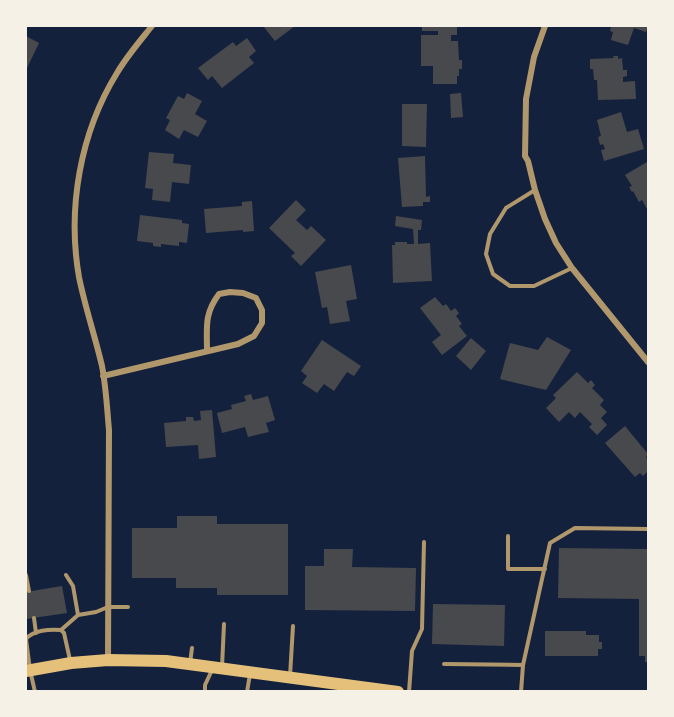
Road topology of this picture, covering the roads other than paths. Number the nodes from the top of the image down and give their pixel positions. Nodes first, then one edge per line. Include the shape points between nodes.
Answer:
1 (152, 26) edge
2 (545, 26) edge
3 (534, 190) junction
4 (572, 268) junction
5 (207, 351) junction
6 (648, 362) edge
7 (103, 376) junction
8 (648, 529) edge
9 (508, 536) dead end
10 (424, 542) dead end
11 (545, 569) junction
12 (66, 575) dead end
13 (26, 576) edge
14 (28, 591) dead end
15 (108, 607) junction
16 (128, 607) dead end
17 (78, 615) junction
18 (34, 618) dead end
19 (224, 624) dead end
20 (293, 626) dead end
21 (61, 630) junction
22 (36, 633) junction
23 (192, 648) dead end
24 (108, 660) junction
25 (71, 663) junction
26 (190, 664) junction
27 (444, 664) dead end
28 (523, 665) junction
29 (218, 668) junction
30 (28, 670) edge
31 (250, 672) junction
32 (290, 677) junction
33 (370, 690) edge
34 (35, 692) edge
35 (205, 692) edge
36 (247, 692) edge
37 (398, 692) edge
38 (409, 692) edge
39 (521, 692) edge

1 - 7 street via 116,75 100,107 79,176 75,211 79,278
2 - 3 street via 526,99 525,156
3 - 4 street via 548,227
3 - 4 lane via 506,208 490,234 486,255 493,274 510,286 534,286
4 - 6 street
5 - 5 street via 207,315 219,294 243,293 256,298 262,310 262,323 254,336
5 - 7 street
7 - 15 street via 109,430
8 - 11 lane via 575,528 550,543
9 - 11 lane via 508,569
10 - 38 lane via 422,630 412,651
11 - 28 lane
12 - 17 lane via 73,586
13 - 14 lane
15 - 16 lane
15 - 17 lane
15 - 24 street
17 - 21 lane
18 - 22 lane
19 - 29 lane
20 - 32 lane
21 - 22 lane
21 - 25 lane
22 - 30 lane via 26,639
23 - 26 lane
24 - 25 main road
24 - 26 main road
25 - 30 main road
26 - 29 main road
27 - 28 lane
28 - 39 lane
29 - 31 main road
29 - 35 lane via 205,685
30 - 34 lane
31 - 32 main road
31 - 36 lane
32 - 33 main road
33 - 37 main road

